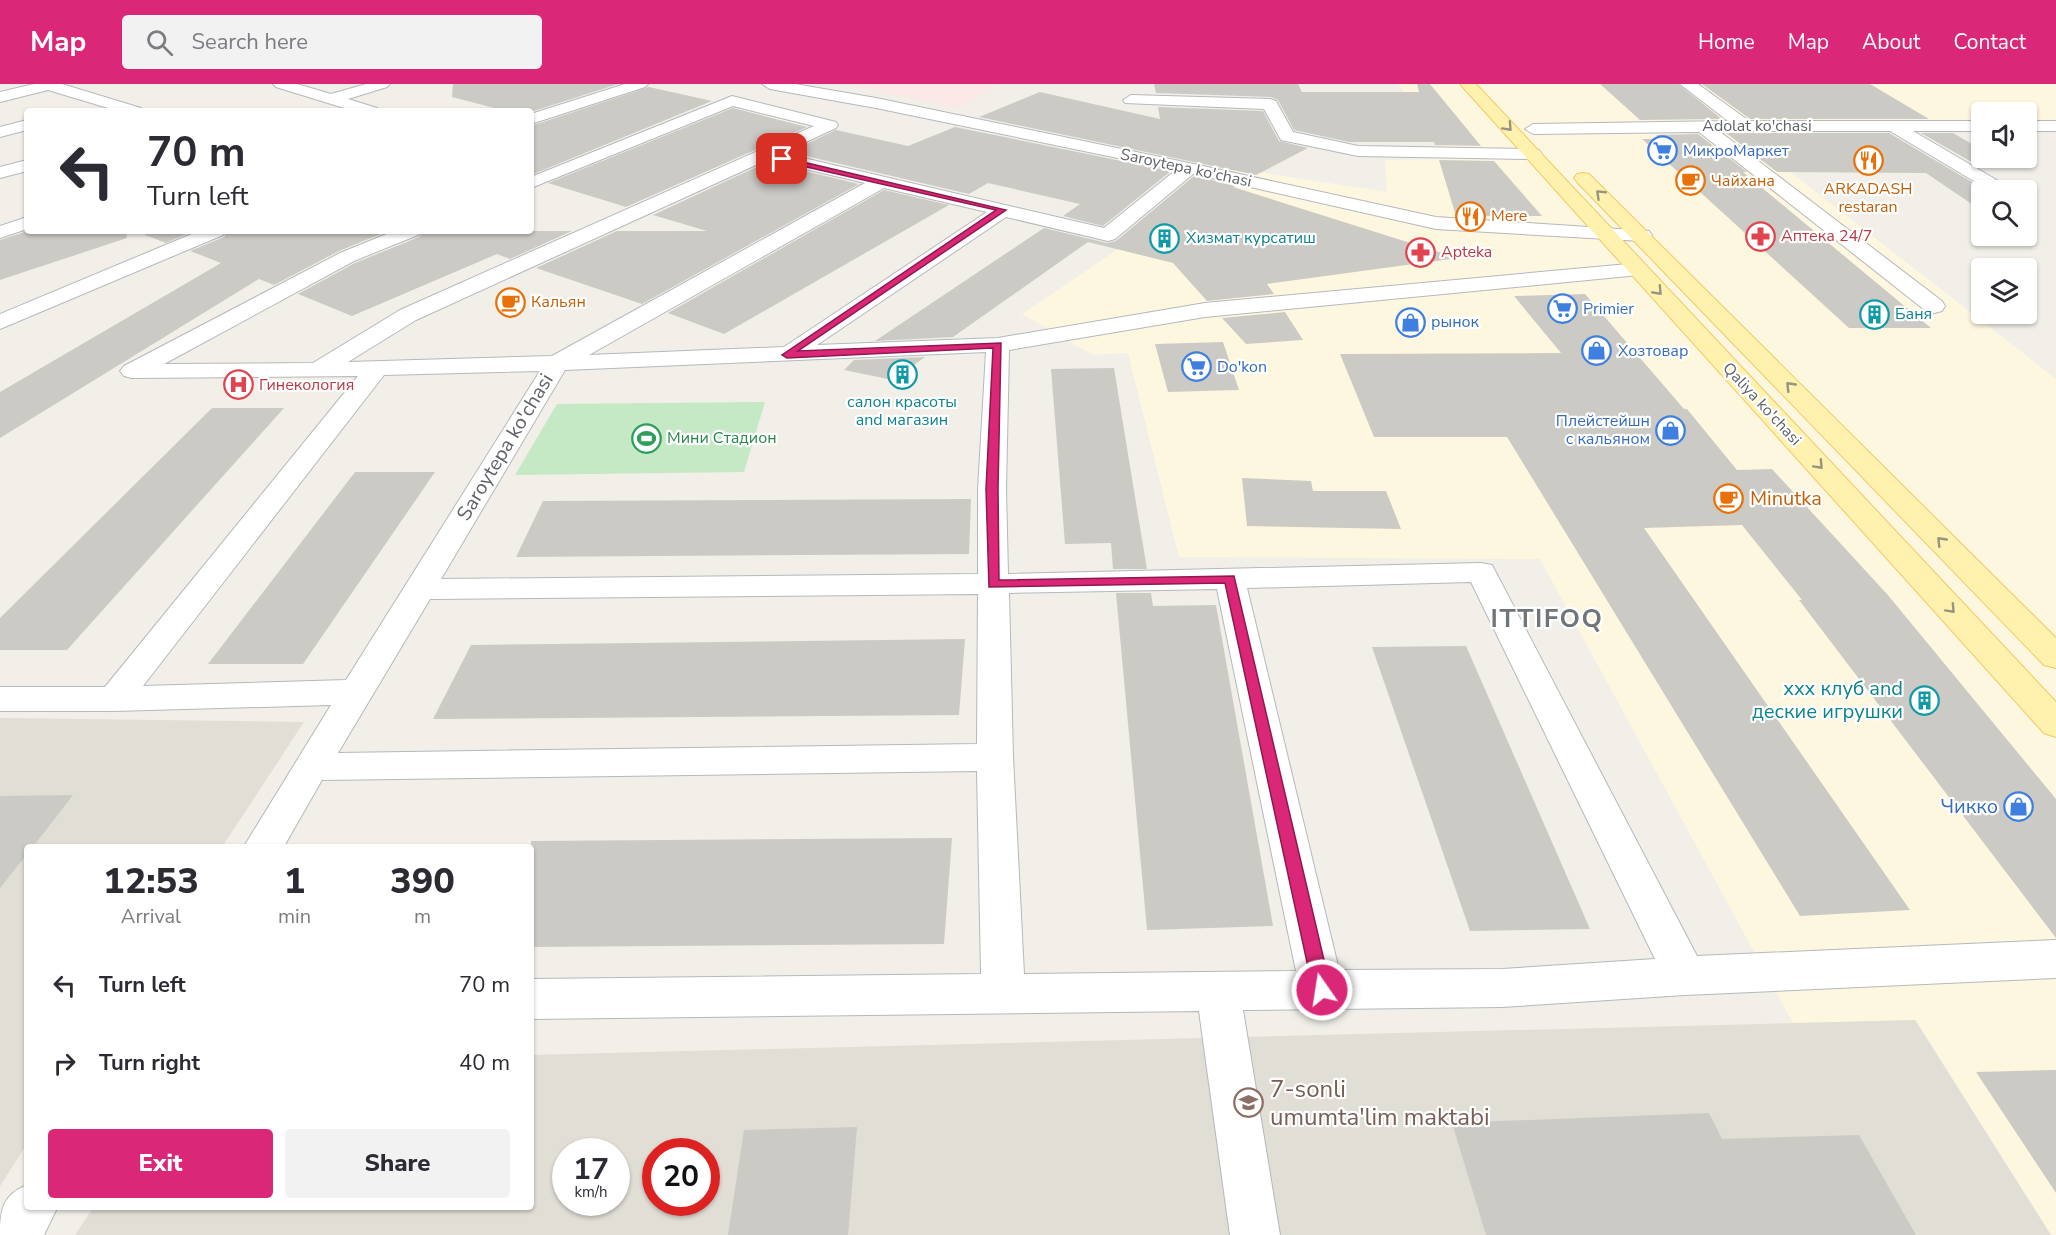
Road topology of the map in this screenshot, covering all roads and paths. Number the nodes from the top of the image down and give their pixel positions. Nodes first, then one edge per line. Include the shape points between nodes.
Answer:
1 (50, 84) edge
2 (281, 84) edge
3 (382, 84) edge
4 (640, 84) edge
5 (770, 84) edge
6 (1468, 84) edge
7 (1489, 84) edge
8 (1688, 84) edge
9 (776, 85) edge
10 (0, 97) edge
11 (331, 99) junction
12 (1131, 100) dead end
13 (732, 101) junction
14 (109, 103) junction
15 (876, 103) junction
16 (90, 108) edge
17 (125, 108) edge
18 (361, 108) edge
19 (534, 118) edge
20 (24, 125) edge
21 (830, 125) junction
22 (1745, 126) junction
23 (1971, 126) edge
24 (2037, 126) edge
25 (2056, 126) edge
26 (1703, 127) junction
27 (1893, 127) junction
28 (1533, 129) junction
29 (0, 132) edge
30 (1550, 145) dead end
31 (763, 154) junction
32 (1533, 154) junction
33 (24, 166) edge
34 (1189, 168) junction
35 (1575, 170) dead end
36 (0, 173) edge
37 (1984, 180) edge
38 (534, 182) edge
39 (879, 183) junction
40 (1002, 210) junction
41 (24, 224) edge
42 (0, 232) edge
43 (1605, 232) junction
44 (209, 234) edge
45 (404, 234) edge
46 (1642, 235) junction
47 (1639, 269) junction
48 (1934, 306) dead end
49 (0, 322) edge
50 (998, 345) junction
51 (787, 355) junction
52 (557, 363) junction
53 (376, 368) junction
54 (318, 370) junction
55 (1230, 579) junction
56 (993, 584) junction
57 (418, 589) junction
58 (2056, 657) edge
59 (356, 692) junction
60 (0, 699) edge
61 (114, 699) junction
62 (2056, 724) edge
63 (995, 757) junction
64 (311, 767) junction
65 (264, 844) edge
66 (2056, 960) edge
67 (1685, 976) junction
68 (1322, 990) junction
69 (1218, 991) junction
70 (1003, 994) junction
71 (534, 999) edge
72 (31, 1210) edge
73 (14, 1235) edge
74 (1255, 1235) edge

1 - 10 street
1 - 14 street
2 - 11 street
3 - 11 street
4 - 19 street
5 - 9 street, Saroytepa ko'chasi
6 -> 32 main road, Qaliya ko'chasi
7 - 28 main road
8 - 22 street
9 - 13 street
9 - 15 street, Saroytepa ko'chasi
11 - 18 street
12 - 32 street via 1270,104 1287,136 1358,151
13 - 21 street
13 - 38 street
14 - 16 street
14 - 17 street
15 - 21 street
15 - 34 street, Saroytepa ko'chasi
20 - 29 street
21 - 31 street
22 - 26 street, Adolat ko'chasi
22 - 27 street, Adolat ko'chasi
23 - 27 street, Adolat ko'chasi
24 - 25 street
26 - 28 street, Adolat ko'chasi
26 - 48 street
27 - 37 street
28 - 30 main road
31 - 39 street
31 - 54 street via 408,315
32 - 43 main road, Qaliya ko'chasi
33 - 36 street
34 - 40 street via 1108,235
34 - 43 street, Saroytepa ko'chasi via 1436,223
46 -> 35 main road, Qaliya ko'chasi
39 - 40 street
39 - 52 street
40 - 51 street
41 - 42 street
43 - 46 street, Saroytepa ko'chasi
43 - 47 main road, Qaliya ko'chasi
44 - 49 street
45 - 54 street via 347,257 132,371
58 -> 46 main road, Qaliya ko'chasi
47 - 50 street, Saroytepa ko'chasi via 1205,310
47 -> 62 main road, Qaliya ko'chasi
50 - 51 street, Saroytepa ko'chasi
50 - 56 street
51 - 52 street, Saroytepa ko'chasi
52 - 53 street
52 - 57 street, Saroytepa ko'chasi
53 - 54 street
53 - 61 street
55 - 56 street
55 - 67 street via 1481,572
55 - 68 street
56 - 57 street
56 - 63 street
57 - 59 street, Saroytepa ko'chasi
59 - 61 street
59 - 64 street, Saroytepa ko'chasi
60 - 61 street
63 - 64 street
63 - 70 street
64 - 65 street, Saroytepa ko'chasi
66 - 67 street
67 - 68 street via 1502,988
68 - 69 street
69 - 70 street
69 - 74 street
70 - 71 street
72 - 73 street

